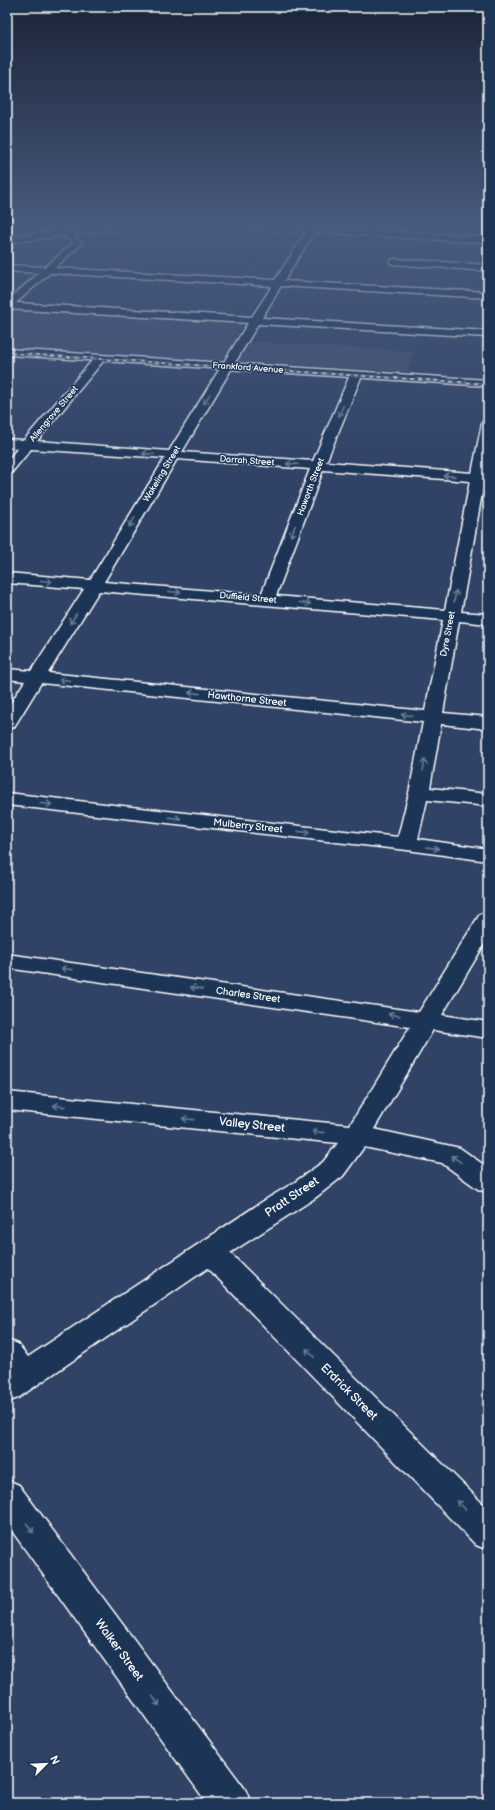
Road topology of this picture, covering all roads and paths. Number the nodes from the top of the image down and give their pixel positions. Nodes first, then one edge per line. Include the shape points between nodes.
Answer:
1 (51, 308) edge
2 (262, 308) edge
3 (255, 320) junction
4 (488, 334) edge
5 (7, 352) edge
6 (100, 358) junction
7 (228, 366) junction
8 (356, 375) junction
9 (488, 383) edge
10 (488, 423) edge
11 (7, 443) edge
12 (28, 445) junction
13 (172, 455) junction
14 (318, 466) junction
15 (7, 469) edge
16 (483, 478) edge
17 (7, 578) edge
18 (94, 586) junction
19 (266, 600) junction
20 (452, 616) junction
21 (488, 619) edge
22 (7, 674) edge
23 (35, 677) junction
24 (432, 717) junction
25 (7, 723) edge
26 (488, 723) edge
27 (419, 793) junction
28 (7, 800) edge
29 (488, 800) edge
30 (408, 844) junction
31 (488, 855) edge
32 (488, 919) edge
33 (7, 961) edge
34 (428, 1020) junction
35 (488, 1030) edge
36 (7, 1101) edge
37 (356, 1136) junction
38 (488, 1182) edge
39 (210, 1252) junction
40 (13, 1372) edge
41 (7, 1496) edge
42 (488, 1533) edge
43 (231, 1803) edge

1 - 3 street
2 - 3 street, Wakeling Street
3 - 4 street
3 - 7 street, Wakeling Street
5 - 6 street, Frankford Avenue
6 - 7 street, Frankford Avenue
6 - 12 street, Allengrove Street
7 - 8 street, Frankford Avenue
7 -> 13 street, Wakeling Street
8 - 9 street, Frankford Avenue
8 -> 14 street, Haworth Street
10 - 16 street, Dyre Street
11 - 12 street, Darrah Street
13 -> 12 street, Darrah Street
12 - 15 street, Allengrove Street
14 -> 13 street, Darrah Street
13 -> 18 street, Wakeling Street
16 -> 14 street, Darrah Street
14 -> 19 street, Haworth Street
20 -> 16 street, Dyre Street
17 -> 18 street, Duffield Street
18 -> 19 street, Duffield Street
18 -> 23 street, Wakeling Street
19 -> 20 street, Duffield Street
20 - 21 street, Duffield Street
20 - 24 street, Dyre Street
22 - 23 street, Hawthorne Street
24 -> 23 street, Hawthorne Street
23 - 25 street, Wakeling Street
24 - 26 street, Hawthorne Street
27 -> 24 street, Dyre Street
27 - 29 street
27 - 30 street, Dyre Street
28 -> 30 street, Mulberry Street
30 -> 31 street, Mulberry Street
32 - 34 street, Pratt Street
34 -> 33 street, Charles Street
34 - 35 street, Charles Street
34 - 37 street, Pratt Street
37 -> 36 street, Valley Street
38 -> 37 street, Valley Street via 450,1155
37 - 39 street, Pratt Street via 333,1169
39 - 40 street, Pratt Street
42 -> 39 street, Erdrick Street
41 -> 43 street, Walker Street

